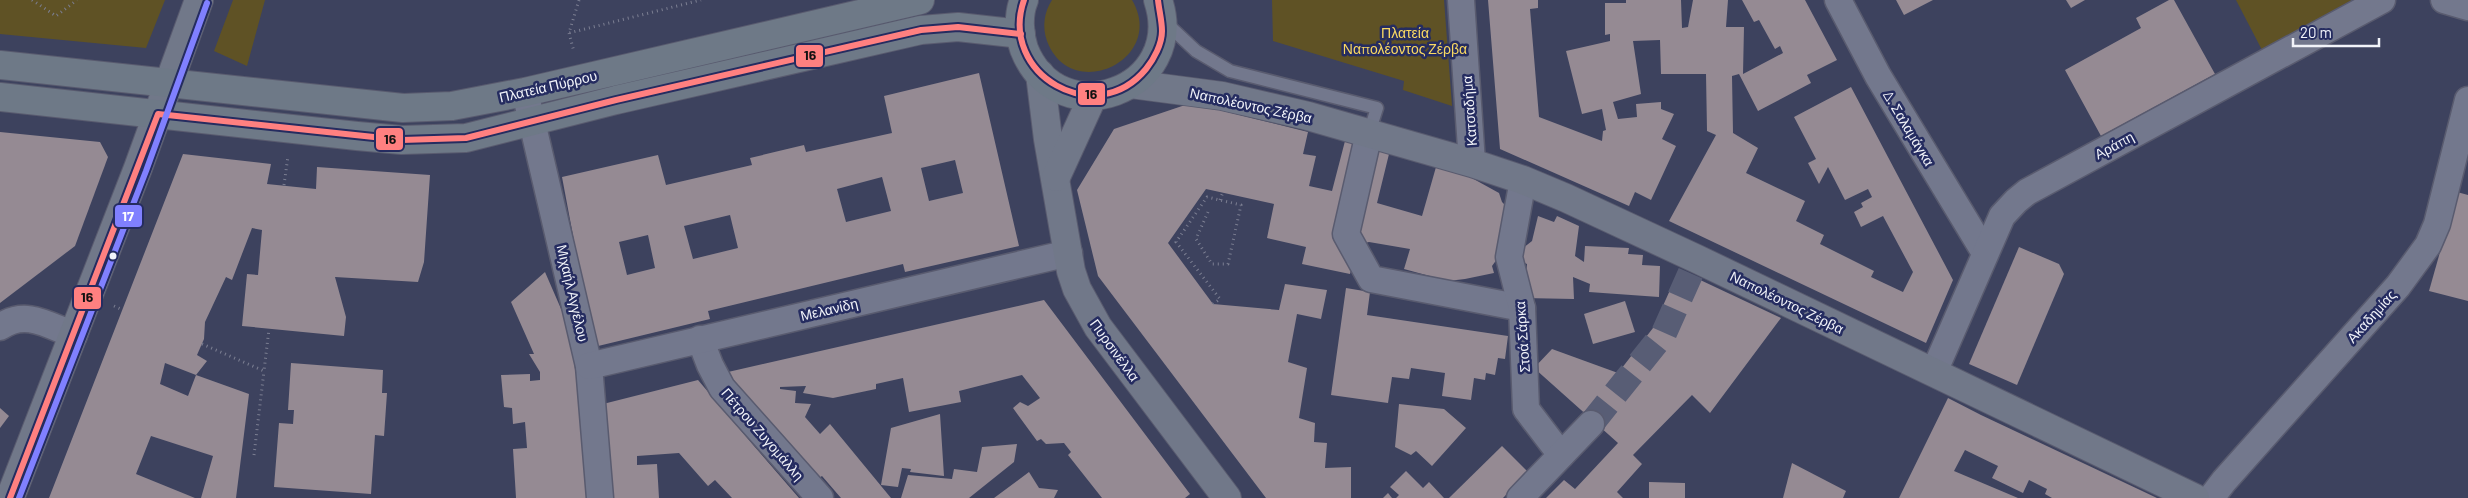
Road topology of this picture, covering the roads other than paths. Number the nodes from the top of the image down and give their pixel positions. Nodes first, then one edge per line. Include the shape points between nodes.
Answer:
1 (199, 0) edge
2 (920, 0) edge
3 (1024, 0) edge
4 (1461, 0) edge
5 (1838, 0) edge
6 (2382, 0) edge
7 (2444, 0) edge
8 (2468, 7) edge
9 (1160, 10) edge
10 (1021, 34) junction
11 (0, 65) edge
12 (1040, 74) junction
13 (169, 84) junction
14 (1131, 84) junction
15 (526, 92) junction
16 (1093, 96) junction
17 (0, 97) edge
18 (2468, 100) edge
19 (158, 114) junction
20 (534, 122) junction
21 (1369, 133) junction
22 (1472, 163) junction
23 (1056, 177) junction
24 (1523, 180) junction
25 (1069, 253) junction
26 (1985, 253) junction
27 (1522, 308) junction
28 (0, 327) edge
29 (74, 335) junction
30 (700, 339) junction
31 (589, 366) junction
32 (1934, 372) junction
33 (1591, 424) tunnel mouth
34 (1561, 455) junction
35 (10, 498) edge
36 (600, 498) edge
37 (820, 498) edge
38 (1227, 498) edge
39 (1520, 498) edge
40 (2195, 498) edge
41 (2211, 498) edge

1 - 13 main road
2 - 15 main road, Πλατεία Πύρρου
3 - 10 main road
4 - 22 street, Κατσαδήμα
5 - 26 street, Δ. Σαλαμάγκα via 1878,76
6 - 26 street, Αράπη via 2027,192 2002,216
7 - 8 street
9 - 14 main road via 1162,34 1152,63
9 - 21 lane via 1196,51 1230,71 1377,108
10 - 12 main road via 1028,58
10 - 20 main road via 958,26 921,30
11 - 13 main road, Πλατεία Πύρρου
12 - 16 main road via 1064,91
12 - 23 main road, Πυρσινέλλα
13 - 15 main road, Πλατεία Πύρρου via 403,108 452,106
13 - 19 main road
14 - 16 main road via 1113,93
14 - 21 main road, Ναπολέοντος Ζέρβα via 1222,96
15 - 20 street, Μιχαήλ Αγγέλου
16 - 23 main road
17 - 19 main road
18 - 41 street, Ακαδημίας via 2437,224 2428,245 2398,286
19 - 20 main road via 402,140 466,138
19 - 29 main road
20 - 31 street, Μιχαήλ Αγγέλου
21 - 22 main road, Ναπολέοντος Ζέρβα
21 - 27 street via 1346,234 1371,279
22 - 24 main road, Ναπολέοντος Ζέρβα
23 - 25 main road, Πυρσινέλλα
24 - 27 street, Στοά Σάρκα via 1509,256
24 - 32 main road, Ναπολέοντος Ζέρβα
25 - 30 street, Μελανίδη
25 - 38 main road, Πυρσινέλλα via 1075,284 1087,312
26 - 32 street, Αράπη
27 - 34 street, Στοά Σάρκα via 1526,409
28 - 29 street via 10,319 31,319
29 - 35 main road
30 - 31 street, Μελανίδη
30 - 37 street, Πέτρου Ζυγομάλλη via 722,388
31 - 36 street, Μιχαήλ Αγγέλου
32 - 40 main road, Ναπολέοντος Ζέρβα
33 - 34 street
34 - 39 street

